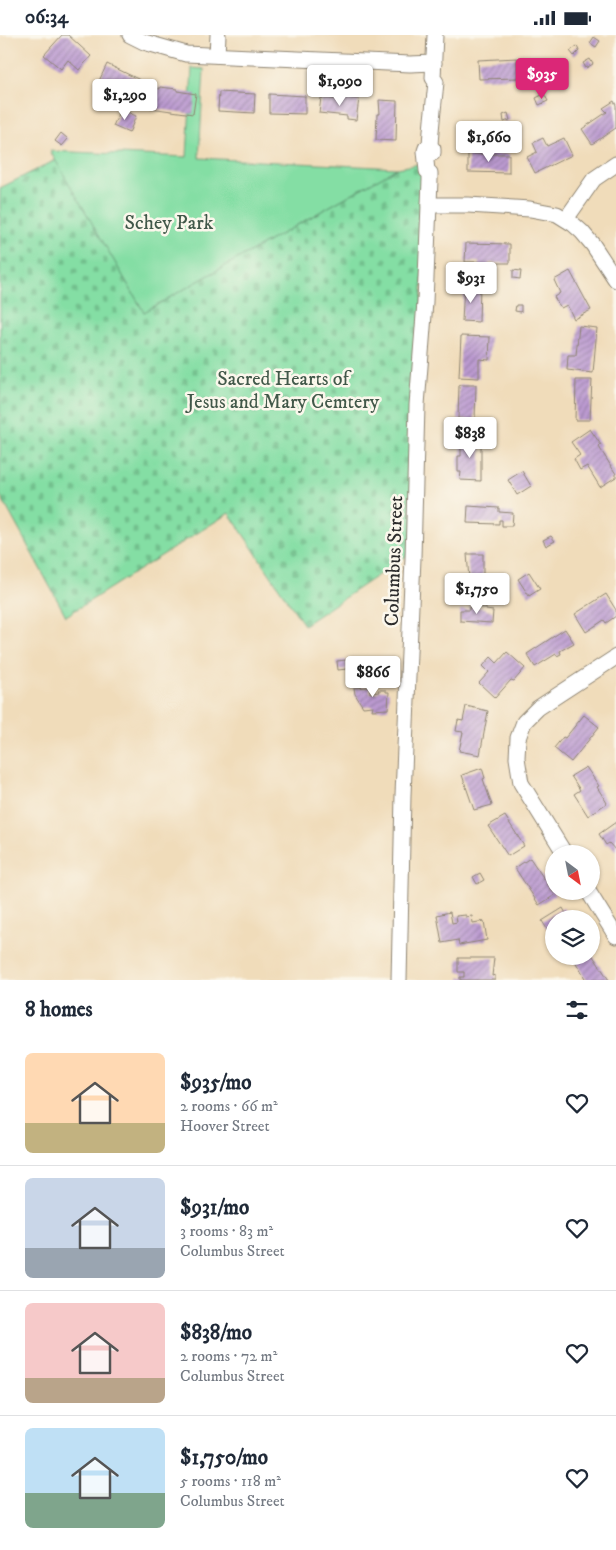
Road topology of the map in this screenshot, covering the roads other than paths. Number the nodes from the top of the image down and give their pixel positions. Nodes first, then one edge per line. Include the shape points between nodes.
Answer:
1 (130, 35) edge
2 (218, 35) edge
3 (435, 35) edge
4 (217, 55) junction
5 (434, 70) junction
6 (616, 164) edge
7 (429, 205) junction
8 (566, 219) junction
9 (616, 280) edge
10 (616, 657) edge
11 (559, 845) edge
12 (594, 900) edge
13 (616, 936) edge
14 (399, 980) edge

1 - 4 street via 144,43 186,54
2 - 4 street
3 - 5 street, Columbus Street
4 - 5 street via 410,64
5 - 7 street, Columbus Street via 434,113 430,146 425,151 430,173
6 - 8 street via 594,179
7 - 8 street via 530,209
7 - 14 street, Columbus Street via 418,405
8 - 9 street via 582,231
10 - 11 street via 538,708 524,722 518,739 521,783
12 - 13 street

